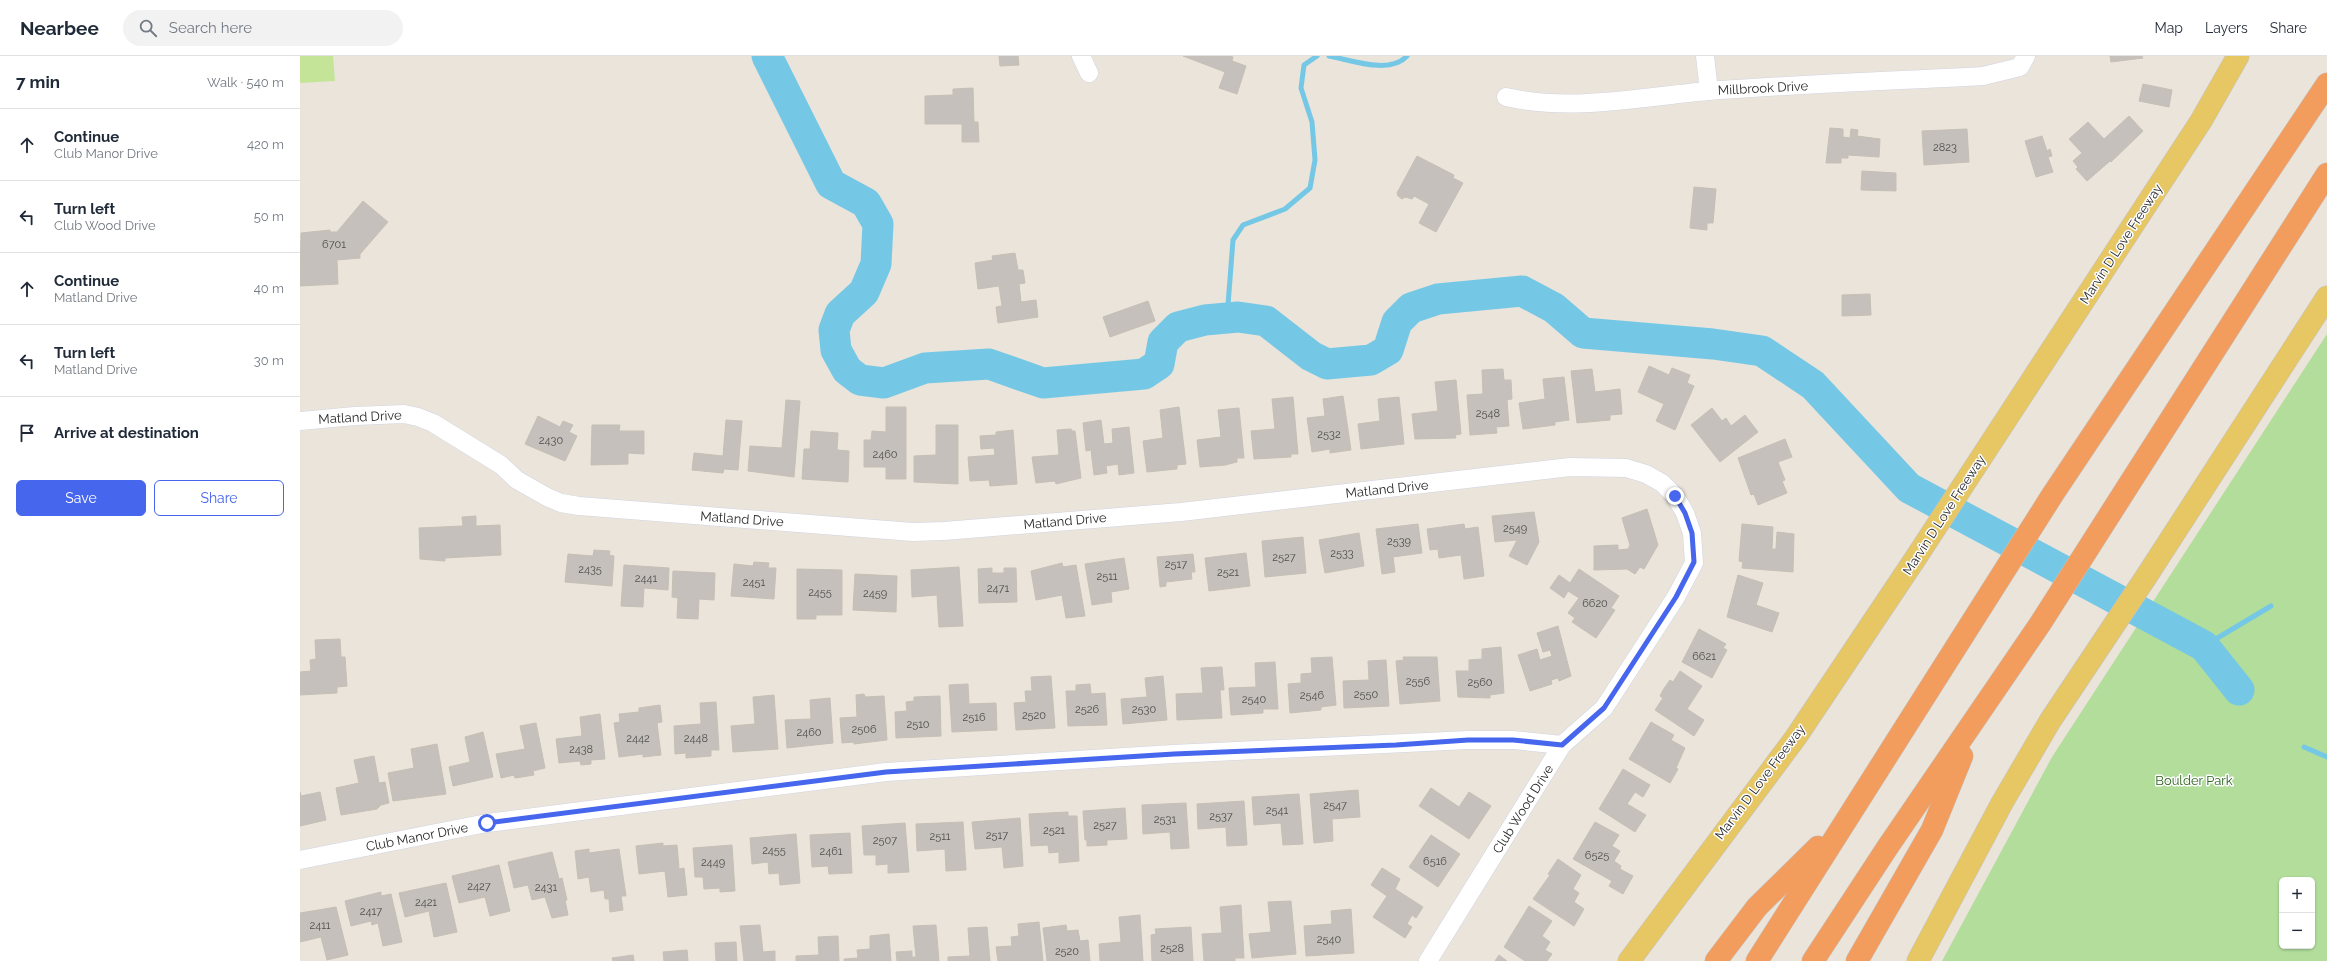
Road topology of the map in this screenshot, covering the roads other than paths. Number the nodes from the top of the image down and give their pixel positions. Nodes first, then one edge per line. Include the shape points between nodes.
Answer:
1 (1080, 56) edge
2 (1705, 56) edge
3 (2238, 56) edge
4 (2023, 61) edge
5 (1089, 73) dead end
6 (2327, 84) edge
7 (1709, 91) junction
8 (1506, 97) dead end
9 (2327, 174) edge
10 (2327, 297) edge
11 (300, 421) edge
12 (1642, 647) joint
13 (1977, 719) junction
14 (1562, 745) junction
15 (1843, 823) junction
16 (300, 860) edge
17 (1428, 961) edge
18 (1629, 961) edge
19 (1716, 961) edge
20 (1757, 961) edge
21 (1813, 961) edge
22 (1857, 961) edge
23 (1918, 961) edge

1 - 5 street
2 - 7 street
3 - 18 main road, Marvin D Love Freeway via 2201,121 1984,455 1796,737
4 - 7 street, Millbrook Drive via 1983,76
6 - 15 highway via 2053,494
7 - 8 street, Millbrook Drive via 1562,105 1530,103
9 - 13 highway via 2112,514
10 - 23 main road via 2050,721 2002,803
11 - 12 street, Matland Drive via 404,414 418,417 433,423 501,465 517,480 561,503 913,532 944,532 1181,512 1570,467 1626,468 1646,474 1662,483 1685,513 1692,533 1694,562 1676,597
12 - 14 street, Club Wood Drive via 1604,708
13 - 21 highway via 1887,848
13 - 22 highway via 1932,830
14 - 16 street, Club Manor Drive via 1513,740 1468,740 1174,754 886,772 487,823
14 - 17 street, Club Wood Drive
15 - 19 highway via 1757,907
15 - 20 highway

